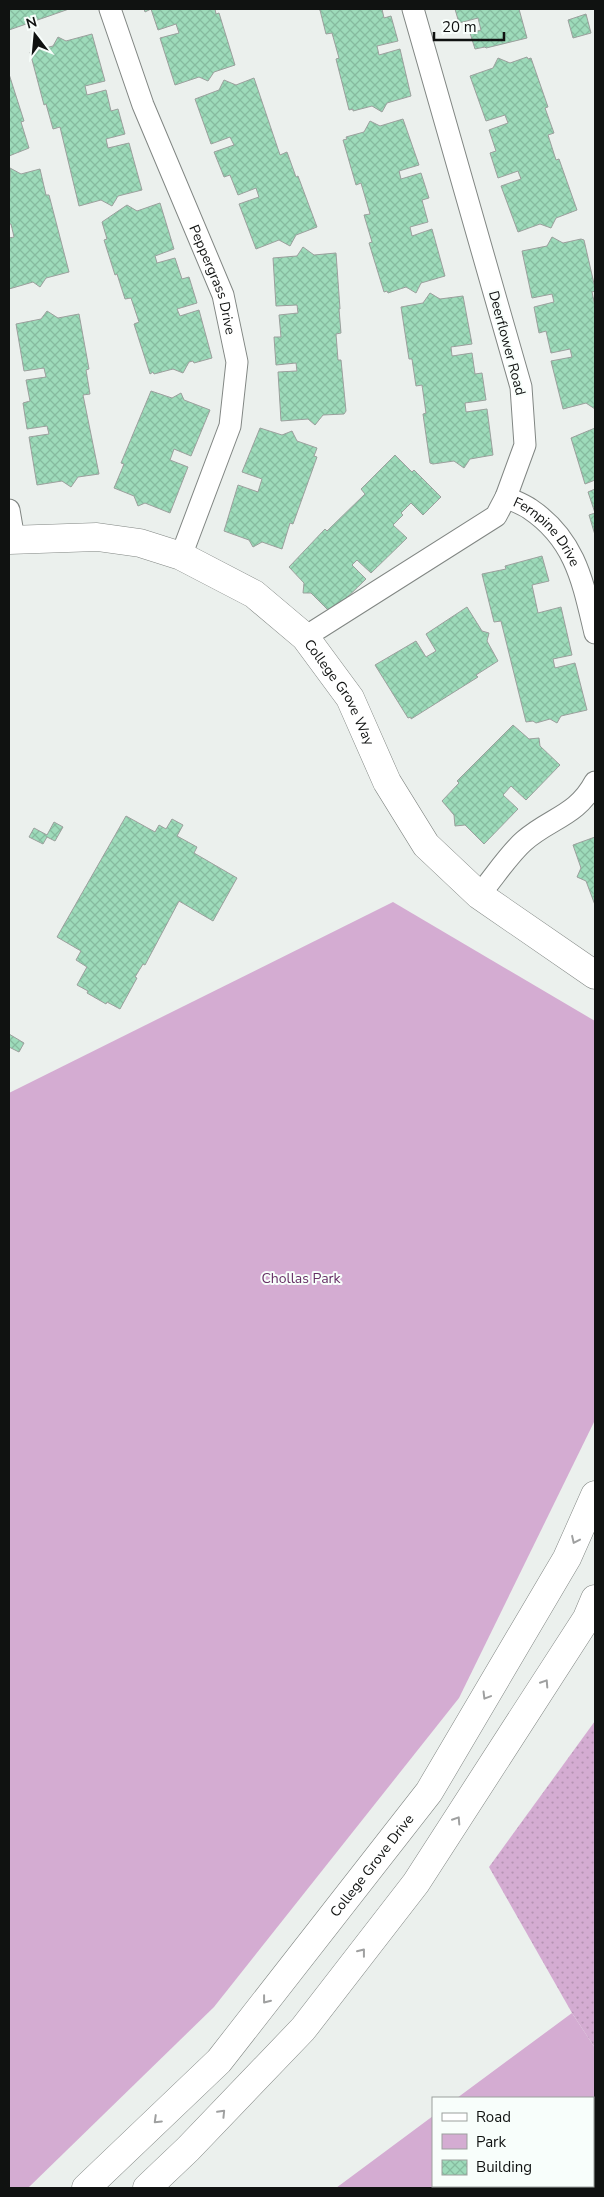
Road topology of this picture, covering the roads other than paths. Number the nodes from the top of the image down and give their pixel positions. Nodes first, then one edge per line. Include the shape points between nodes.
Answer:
1 (110, 9) edge
2 (413, 9) edge
3 (506, 497) junction
4 (9, 510) edge
5 (11, 539) edge
6 (181, 556) junction
7 (595, 633) edge
8 (305, 637) junction
9 (595, 782) edge
10 (479, 895) junction
11 (595, 975) edge
12 (595, 1495) edge
13 (595, 1599) edge
14 (86, 2188) edge
15 (147, 2188) edge

1 - 6 street, Peppergrass Drive via 143,104 223,295 238,362 230,426
2 - 3 street, Deerflower Road via 521,387 525,445
3 - 7 street, Fernpine Drive via 530,510 562,539 578,567
3 - 8 street, Deerflower Road via 496,516
4 - 5 street
5 - 6 main road, College Grove Way via 97,537 140,543
6 - 8 main road, College Grove Way via 254,594
8 - 10 main road, College Grove Way via 350,698 387,782 426,845
9 - 10 street via 589,794 570,812 524,841
10 - 11 main road, College Grove Way
12 -> 14 main road, College Grove Drive via 567,1558 428,1792 219,2060
15 -> 13 main road via 303,2029 416,1883 587,1618

